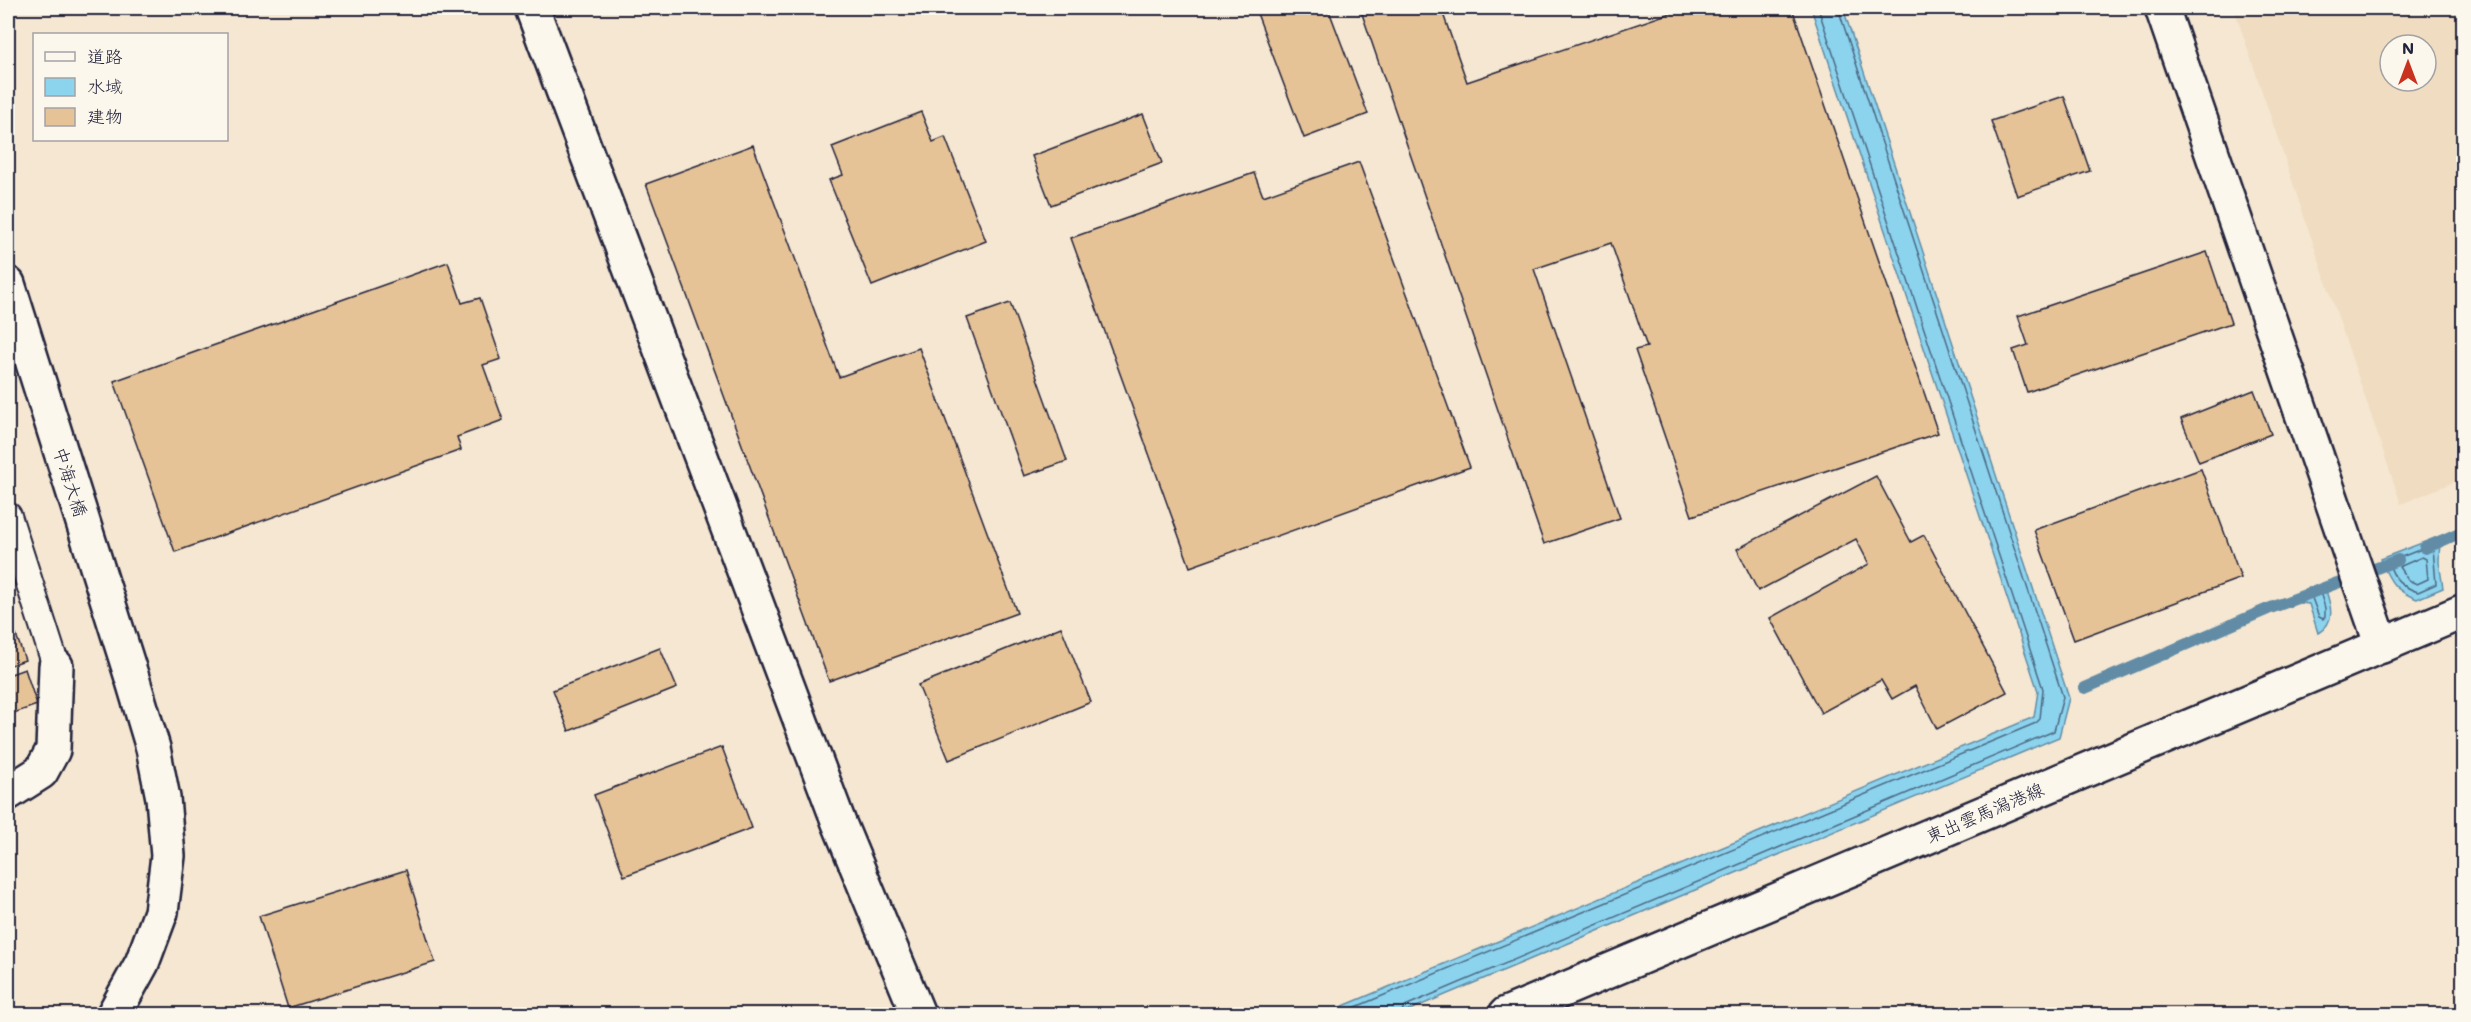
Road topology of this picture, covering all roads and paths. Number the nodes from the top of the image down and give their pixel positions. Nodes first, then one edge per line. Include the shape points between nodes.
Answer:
1 (532, 8) edge
2 (2162, 8) edge
3 (8, 284) edge
4 (8, 516) edge
5 (2462, 615) edge
6 (2382, 646) junction
7 (56, 666) joint
8 (8, 793) edge
9 (114, 1014) edge
10 (918, 1014) edge
11 (1506, 1014) edge

1 - 10 street via 839,823
2 - 6 street
3 - 9 street, 中海大橋 via 133,681 164,798 168,856 161,912 142,963
4 - 7 lane
5 - 6 street, 東出雲馬潟港線
6 - 11 street, 東出雲馬潟港線
7 - 8 street via 53,750 41,772

